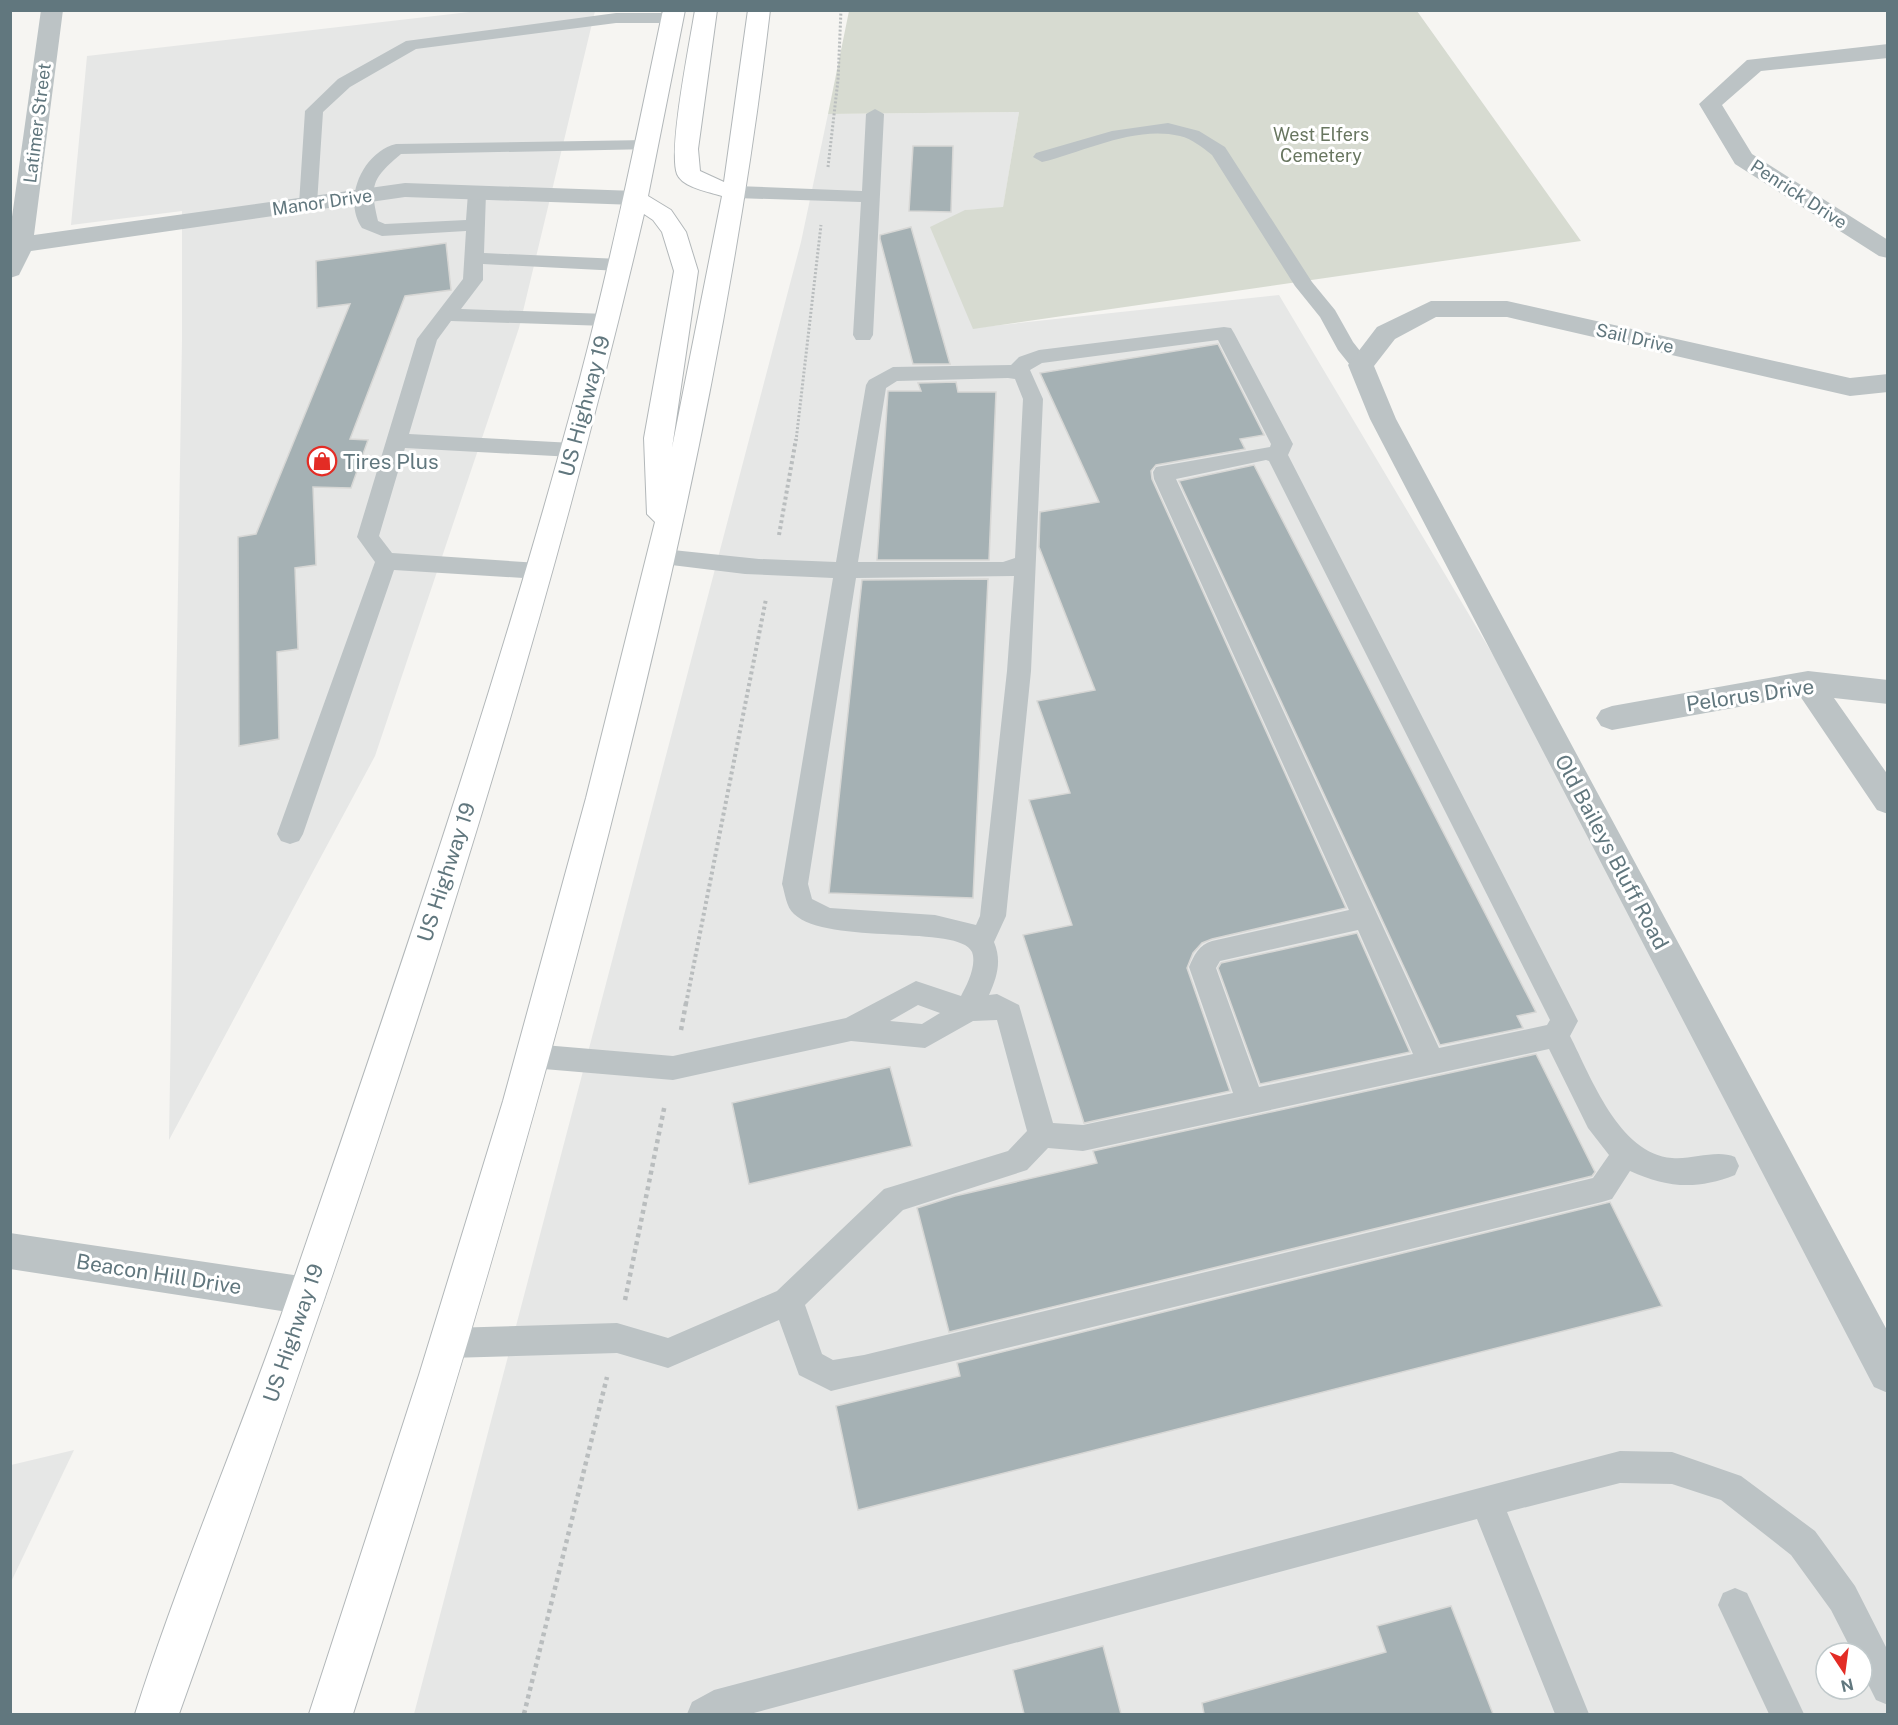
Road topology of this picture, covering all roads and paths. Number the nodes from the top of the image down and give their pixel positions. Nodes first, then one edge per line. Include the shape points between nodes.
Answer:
1 (52, 10) edge
2 (706, 10) edge
3 (759, 10) edge
4 (841, 10) edge
5 (673, 14) edge
6 (1887, 51) edge
7 (875, 114) dead end
8 (647, 145) junction
9 (1042, 157) dead end
10 (736, 192) junction
11 (477, 193) junction
12 (824, 195) junction
13 (363, 197) junction
14 (871, 197) junction
15 (636, 198) junction
16 (308, 204) junction
17 (475, 225) junction
18 (16, 245) edge
19 (1887, 251) edge
20 (474, 258) junction
21 (620, 266) junction
22 (10, 270) edge
23 (446, 315) junction
24 (607, 320) junction
25 (863, 335) dead end
26 (1361, 365) junction
27 (1016, 372) junction
28 (1887, 383) edge
29 (397, 440) junction
30 (573, 450) junction
31 (1276, 455) junction
32 (663, 557) junction
33 (386, 561) junction
34 (1026, 562) junction
35 (772, 568) junction
36 (848, 569) junction
37 (539, 572) junction
38 (1808, 683) junction
39 (1887, 692) edge
40 (1612, 718) dead end
41 (1887, 801) edge
42 (290, 834) dead end
43 (1366, 917) junction
44 (981, 944) junction
45 (968, 1010) junction
46 (850, 1029) junction
47 (1556, 1035) junction
48 (532, 1056) junction
49 (1431, 1062) junction
50 (673, 1068) junction
51 (1251, 1102) junction
52 (1042, 1135) junction
53 (1625, 1155) junction
54 (1725, 1166) dead end
55 (10, 1251) edge
56 (307, 1296) junction
57 (788, 1301) junction
58 (617, 1338) junction
59 (449, 1343) junction
60 (1887, 1373) edge
61 (1486, 1501) junction
62 (1735, 1605) dead end
63 (1887, 1688) edge
64 (711, 1712) edge
65 (157, 1714) edge
66 (331, 1714) edge
67 (524, 1714) edge
68 (1572, 1714) edge
69 (1787, 1714) edge

1 - 18 street, Latimer Street
2 - 10 highway via 686,149 689,174 709,185
3 - 10 highway
4 - 12 path via 838,80
5 - 8 highway, US Highway 19
5 - 16 lane via 412,45 344,83 314,111
6 - 19 street, Penrick Drive via 1755,65 1710,104 1743,159
7 - 14 lane
8 - 13 lane via 396,149 370,171
8 - 15 highway, US Highway 19
9 - 26 lane via 1129,132 1180,130 1199,136 1219,151
10 - 12 lane
10 - 32 highway via 703,379
11 - 13 street, Manor Drive via 405,190
11 - 15 street, Manor Drive
11 - 17 lane
12 - 14 lane
12 - 35 path via 795,450
13 - 16 street, Manor Drive
13 - 17 lane via 369,224 382,230
14 - 25 lane
15 - 21 highway, US Highway 19
15 - 32 highway via 662,215 674,232 686,271 658,438
16 - 18 street, Manor Drive
17 - 20 lane
18 - 22 street, Latimer Street
20 - 21 lane
20 - 23 lane via 473,280
21 - 24 highway, US Highway 19
23 - 24 lane
23 - 29 lane via 427,339
24 - 30 highway, US Highway 19
26 - 28 street, Sail Drive via 1386,333 1431,309 1507,309 1850,387
26 - 60 street, Old Baileys Bluff Road via 1389,430
27 - 31 lane via 1039,357 1224,333 1282,444
27 - 34 lane via 1023,375 1033,399
27 - 36 lane via 893,374 876,385
29 - 30 lane
29 - 33 lane via 368,537
30 - 37 highway, US Highway 19
31 - 43 lane via 1266,453 1164,472 1165,478
31 - 47 lane via 1564,1021
32 - 35 lane
32 - 48 highway via 578,894
33 - 37 lane
33 - 42 lane
34 - 36 lane via 1003,570
34 - 44 lane via 1019,671 993,916
35 - 36 lane
35 - 50 path
36 - 44 lane via 795,884 801,905 832,920 952,928 974,936
37 - 56 highway, US Highway 19 via 436,907
38 - 39 street, Pelorus Drive
38 - 40 street, Pelorus Drive
38 - 41 street
43 - 49 lane
43 - 51 lane via 1212,952 1202,967
44 - 45 lane via 984,968
45 - 46 lane via 925,1036
45 - 46 lane via 916,993
45 - 52 lane via 997,1006 1009,1013
46 - 50 lane
47 - 49 lane
47 - 53 lane via 1608,1137
48 - 50 lane
48 - 59 highway
49 - 51 lane
50 - 58 path
51 - 52 lane via 1083,1138
52 - 57 lane via 1017,1161 894,1199
53 - 54 lane via 1656,1170 1684,1175
53 - 57 lane via 1602,1189 831,1376 810,1364
55 - 56 street, Beacon Hill Drive
56 - 65 highway, US Highway 19
57 - 58 lane via 668,1353
58 - 59 lane
58 - 67 path
59 - 66 highway
61 - 63 lane via 1620,1467 1672,1468 1730,1486 1803,1543 1843,1598
61 - 64 lane
61 - 68 lane
62 - 69 lane

